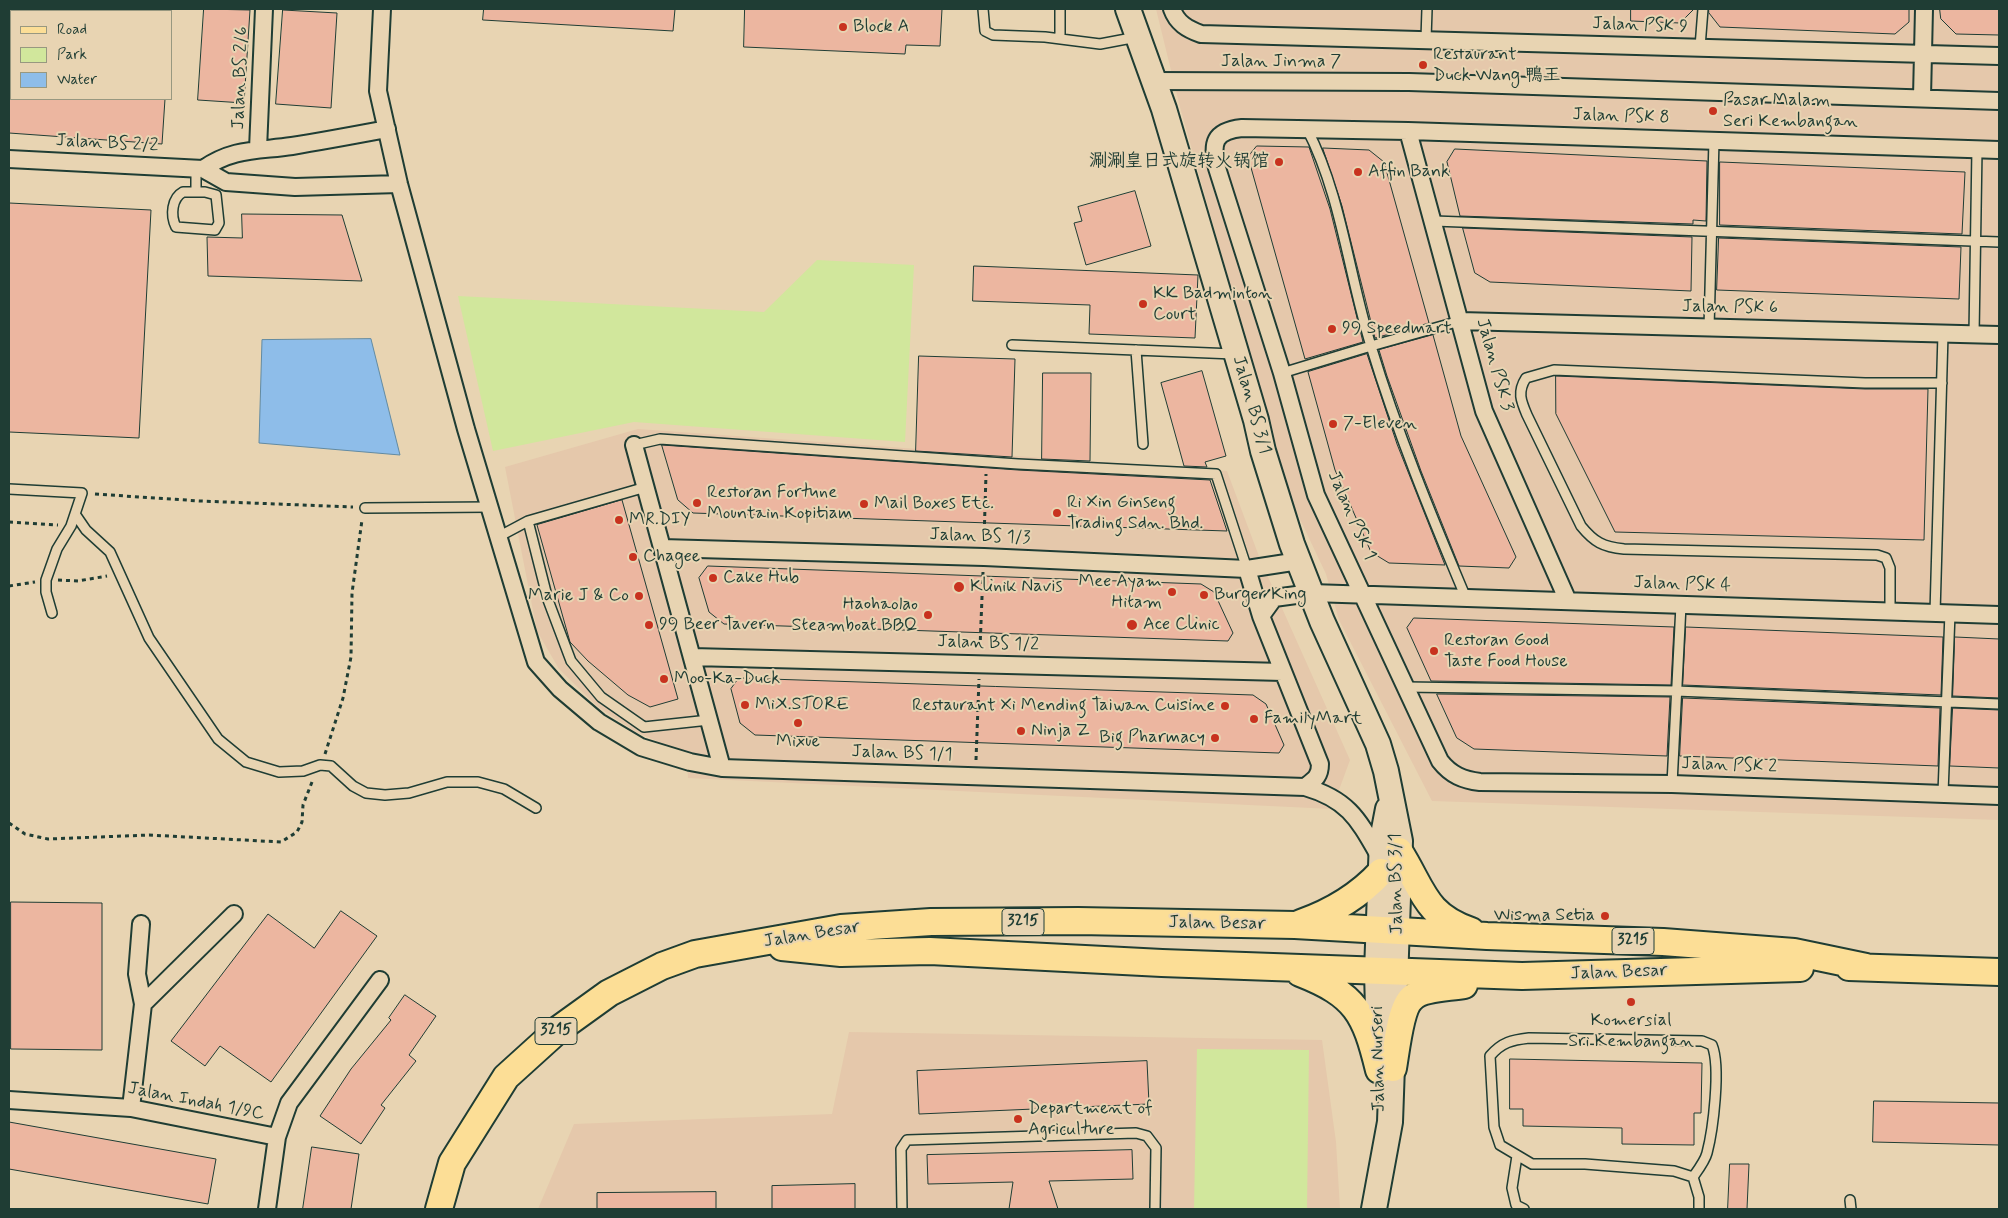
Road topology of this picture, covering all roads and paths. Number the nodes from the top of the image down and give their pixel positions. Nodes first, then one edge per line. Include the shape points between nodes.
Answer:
1 (81, 9) edge
2 (264, 9) edge
3 (382, 9) edge
4 (983, 9) edge
5 (1060, 9) edge
6 (1128, 9) edge
7 (1172, 9) edge
8 (1427, 9) edge
9 (1703, 9) edge
10 (1924, 9) edge
11 (98, 10) edge
12 (1138, 37) junction
13 (1060, 38) junction
14 (1426, 39) junction
15 (1700, 48) junction
16 (1923, 54) junction
17 (1999, 56) edge
18 (1154, 81) junction
19 (1922, 97) junction
20 (1999, 101) edge
21 (1242, 128) joint
22 (387, 129) junction
23 (1308, 129) junction
24 (1408, 130) junction
25 (1714, 140) junction
26 (258, 149) junction
27 (1977, 149) junction
28 (1999, 150) edge
29 (9, 159) edge
30 (199, 169) junction
31 (399, 184) junction
32 (196, 192) junction
33 (1434, 221) junction
34 (1711, 231) junction
35 (1976, 242) junction
36 (1999, 242) edge
37 (1460, 321) junction
38 (1709, 328) junction
39 (1943, 334) junction
40 (1974, 334) junction
41 (1999, 335) edge
42 (1012, 345) dead end
43 (1371, 346) junction
44 (1136, 350) junction
45 (1236, 354) junction
46 (1282, 374) junction
47 (1942, 383) junction
48 (1143, 444) dead end
49 (634, 445) joint
50 (987, 461) junction
51 (646, 487) junction
52 (9, 489) edge
53 (82, 492) junction
54 (491, 507) junction
55 (364, 508) joint
56 (75, 514) junction
57 (528, 521) junction
58 (9, 522) edge
59 (71, 526) junction
60 (498, 537) junction
61 (662, 548) junction
62 (984, 557) junction
63 (1299, 561) junction
64 (1247, 568) junction
65 (119, 571) junction
66 (46, 580) junction
67 (9, 586) edge
68 (1311, 594) junction
69 (1364, 594) junction
70 (1466, 598) junction
71 (1568, 601) junction
72 (1681, 605) junction
73 (1890, 611) junction
74 (52, 613) dead end
75 (1943, 613) junction
76 (1999, 615) edge
77 (1262, 616) junction
78 (981, 626) dead end
79 (692, 656) junction
80 (1283, 672) junction
81 (979, 682) dead end
82 (1406, 687) junction
83 (1676, 692) junction
84 (1947, 702) junction
85 (1999, 704) edge
86 (709, 720) junction
87 (977, 745) dead end
88 (722, 768) junction
89 (1458, 776) joint
90 (1672, 784) junction
91 (1305, 787) junction
92 (1943, 793) junction
93 (1999, 796) edge
94 (536, 808) dead end
95 (1387, 861) junction
96 (234, 914) dead end
97 (141, 924) dead end
98 (1295, 925) junction
99 (1389, 931) junction
100 (1487, 936) junction
101 (752, 944) junction
102 (1281, 966) junction
103 (1866, 967) junction
104 (1387, 972) junction
105 (1999, 972) edge
106 (1522, 976) junction
107 (380, 980) dead end
108 (143, 1004) junction
109 (1386, 1069) junction
110 (9, 1100) edge
111 (131, 1108) junction
112 (277, 1137) junction
113 (1517, 1156) junction
114 (1693, 1177) junction
115 (267, 1209) edge
116 (439, 1209) edge
117 (902, 1209) edge
118 (1155, 1209) edge
119 (1374, 1209) edge
120 (1524, 1209) edge
121 (1699, 1209) edge

1 - 11 street
2 - 26 street, Jalan BS 2/6
3 - 22 street, Jalan BS 1/1 via 377,78
4 - 13 lane via 984,31 993,35
5 - 13 lane
6 - 12 street, Jalan BS 3/1
7 - 14 street, Jalan PSK 9 via 1175,18 1187,29 1201,34
8 - 14 lane
9 - 15 lane
10 - 16 street
12 - 13 lane via 1100,44
12 - 18 street, Jalan BS 3/1
14 - 15 street, Jalan PSK 9
15 - 16 street, Jalan PSK 9
16 - 17 street, Jalan PSK 9
16 - 19 street
18 - 19 street, Jalan Jinma 7 via 1409,82
18 - 45 street, Jalan BS 3/1
19 - 20 street, Jalan Jinma 7
21 - 23 street, Jalan PSK 8
21 - 46 street, Jalan PSK 1 via 1222,132 1215,144 1215,160
22 - 26 street
22 - 31 street, Jalan BS 1/1
23 - 24 street, Jalan PSK 8
23 - 43 lane via 1328,183
24 - 25 street, Jalan PSK 8
24 - 33 street, Jalan PSK 3
25 - 27 street, Jalan PSK 8
25 - 34 lane
26 - 30 street via 219,158
27 - 28 street, Jalan PSK 8
27 - 35 lane
29 - 30 street, Jalan BS 2/2
30 - 31 street via 226,182 295,187
30 - 32 lane
31 - 54 street, Jalan BS 1/1 via 466,429
32 - 32 lane via 216,195 219,223 215,230 176,227 174,202 177,195
33 - 34 lane
33 - 37 street, Jalan PSK 3
34 - 35 lane
34 - 38 lane
35 - 36 lane
35 - 40 lane
37 - 38 street, Jalan PSK 6
37 - 43 lane
37 - 71 street, Jalan PSK 3 via 1484,411
38 - 39 street, Jalan PSK 6
39 - 40 street, Jalan PSK 6
39 - 47 lane
40 - 41 street, Jalan PSK 6
42 - 44 lane
43 - 46 lane
43 - 70 lane via 1412,471
44 - 45 lane
44 - 48 lane
45 - 63 street, Jalan BS 3/1 via 1263,452
46 - 69 street, Jalan PSK 1 via 1316,495
47 - 73 lane via 1865,383 1554,370 1526,378 1520,388 1520,400 1527,415 1581,526 1593,541 1624,550 1877,555 1886,558 1890,568
47 - 75 lane
49 - 50 lane via 660,439
49 - 51 street
50 - 62 path
50 - 64 lane via 1216,474
51 - 57 lane
51 - 61 street
52 - 53 lane
53 - 55 path
53 - 56 lane
54 - 55 lane
54 - 60 street, Jalan BS 1/1
56 - 59 lane
56 - 65 lane via 86,530 110,552
57 - 60 lane
57 - 86 lane via 548,600 571,661 601,697 644,727
58 - 59 path
59 - 66 lane via 57,550
60 - 88 street, Jalan BS 1/1 via 536,662 560,689 599,722 642,747
61 - 62 street, Jalan BS 1/3
61 - 79 street
62 - 64 street, Jalan BS 1/3
62 - 78 path
63 - 64 street, Jalan BS 1/3
63 - 68 street, Jalan BS 3/1
64 - 77 street
65 - 66 path via 78,581
65 - 94 lane via 149,638 218,739 246,762 279,772 331,766 366,793 386,795 409,793 447,782 478,782 504,790
66 - 67 path
66 - 74 lane
68 - 69 street, Jalan PSK 4
68 - 77 street, Jalan PSK 4 via 1274,598
68 - 95 street, Jalan BS 3/1 via 1378,744 1386,771 1400,840
69 - 70 street, Jalan PSK 4
69 - 82 street, Jalan PSK 1
70 - 71 street, Jalan PSK 4
71 - 72 street, Jalan PSK 4
72 - 73 street, Jalan PSK 4
72 - 83 lane
73 - 75 street, Jalan PSK 4
75 - 76 street, Jalan PSK 4
75 - 84 lane
77 - 80 street
79 - 80 street, Jalan BS 1/2
79 - 86 street
80 - 91 street via 1320,764 1317,778
81 - 87 path
82 - 83 lane
82 - 89 street, Jalan PSK 1 via 1440,761 1448,771
83 - 84 lane
83 - 90 lane
84 - 85 lane
84 - 92 lane
86 - 88 street
88 - 91 street, Jalan BS 1/1
89 - 90 street, Jalan PSK 2 via 1480,782
90 - 92 street, Jalan PSK 2
91 - 95 street, Jalan BS 1/1 via 1335,798 1348,808
92 - 93 street, Jalan PSK 2
95 - 98 main road via 1355,897
95 - 99 street, Jalan BS 3/1
95 - 100 main road via 1443,919
96 - 108 street
97 - 108 street via 137,974
98 - 99 main road, Jalan Besar / 3215
98 - 101 main road, Jalan Besar / 3215 via 931,922 841,928
99 - 100 main road, Jalan Besar / 3215
99 - 104 street, Jalan BS 3/1
100 - 103 main road, Jalan Besar / 3215 via 1663,942 1794,952
101 - 102 main road, Jalan Besar / 3215 via 841,953 930,951
101 - 116 main road, 3215 via 695,954 662,966 609,993 559,1029 506,1077 452,1163
102 - 104 main road, Jalan Besar / 3215
102 - 109 main road via 1327,983 1356,1005
103 - 105 main road, Jalan Besar / 3215
103 - 106 main road, Jalan Besar / 3215
104 - 106 main road, Jalan Besar / 3215
104 - 109 street, Jalan Nurseri
106 - 109 main road via 1422,992 1412,997 1406,1005
107 - 112 street, Jalan Indah 1/9C via 289,1103
108 - 111 street
109 - 119 street, Jalan Nurseri via 1390,1122
110 - 111 street, Jalan Indah 1/9C
111 - 112 street, Jalan Indah 1/9C
112 - 115 street
113 - 114 lane via 1532,1164 1664,1170
113 - 114 lane via 1500,1145 1494,1128 1490,1056 1498,1046 1529,1038 1702,1041 1712,1045 1717,1056 1716,1079 1706,1155
113 - 120 lane via 1512,1188 1516,1205
114 - 121 lane via 1700,1197
117 - 118 lane via 901,1149 907,1140 1136,1133 1147,1136 1156,1148

